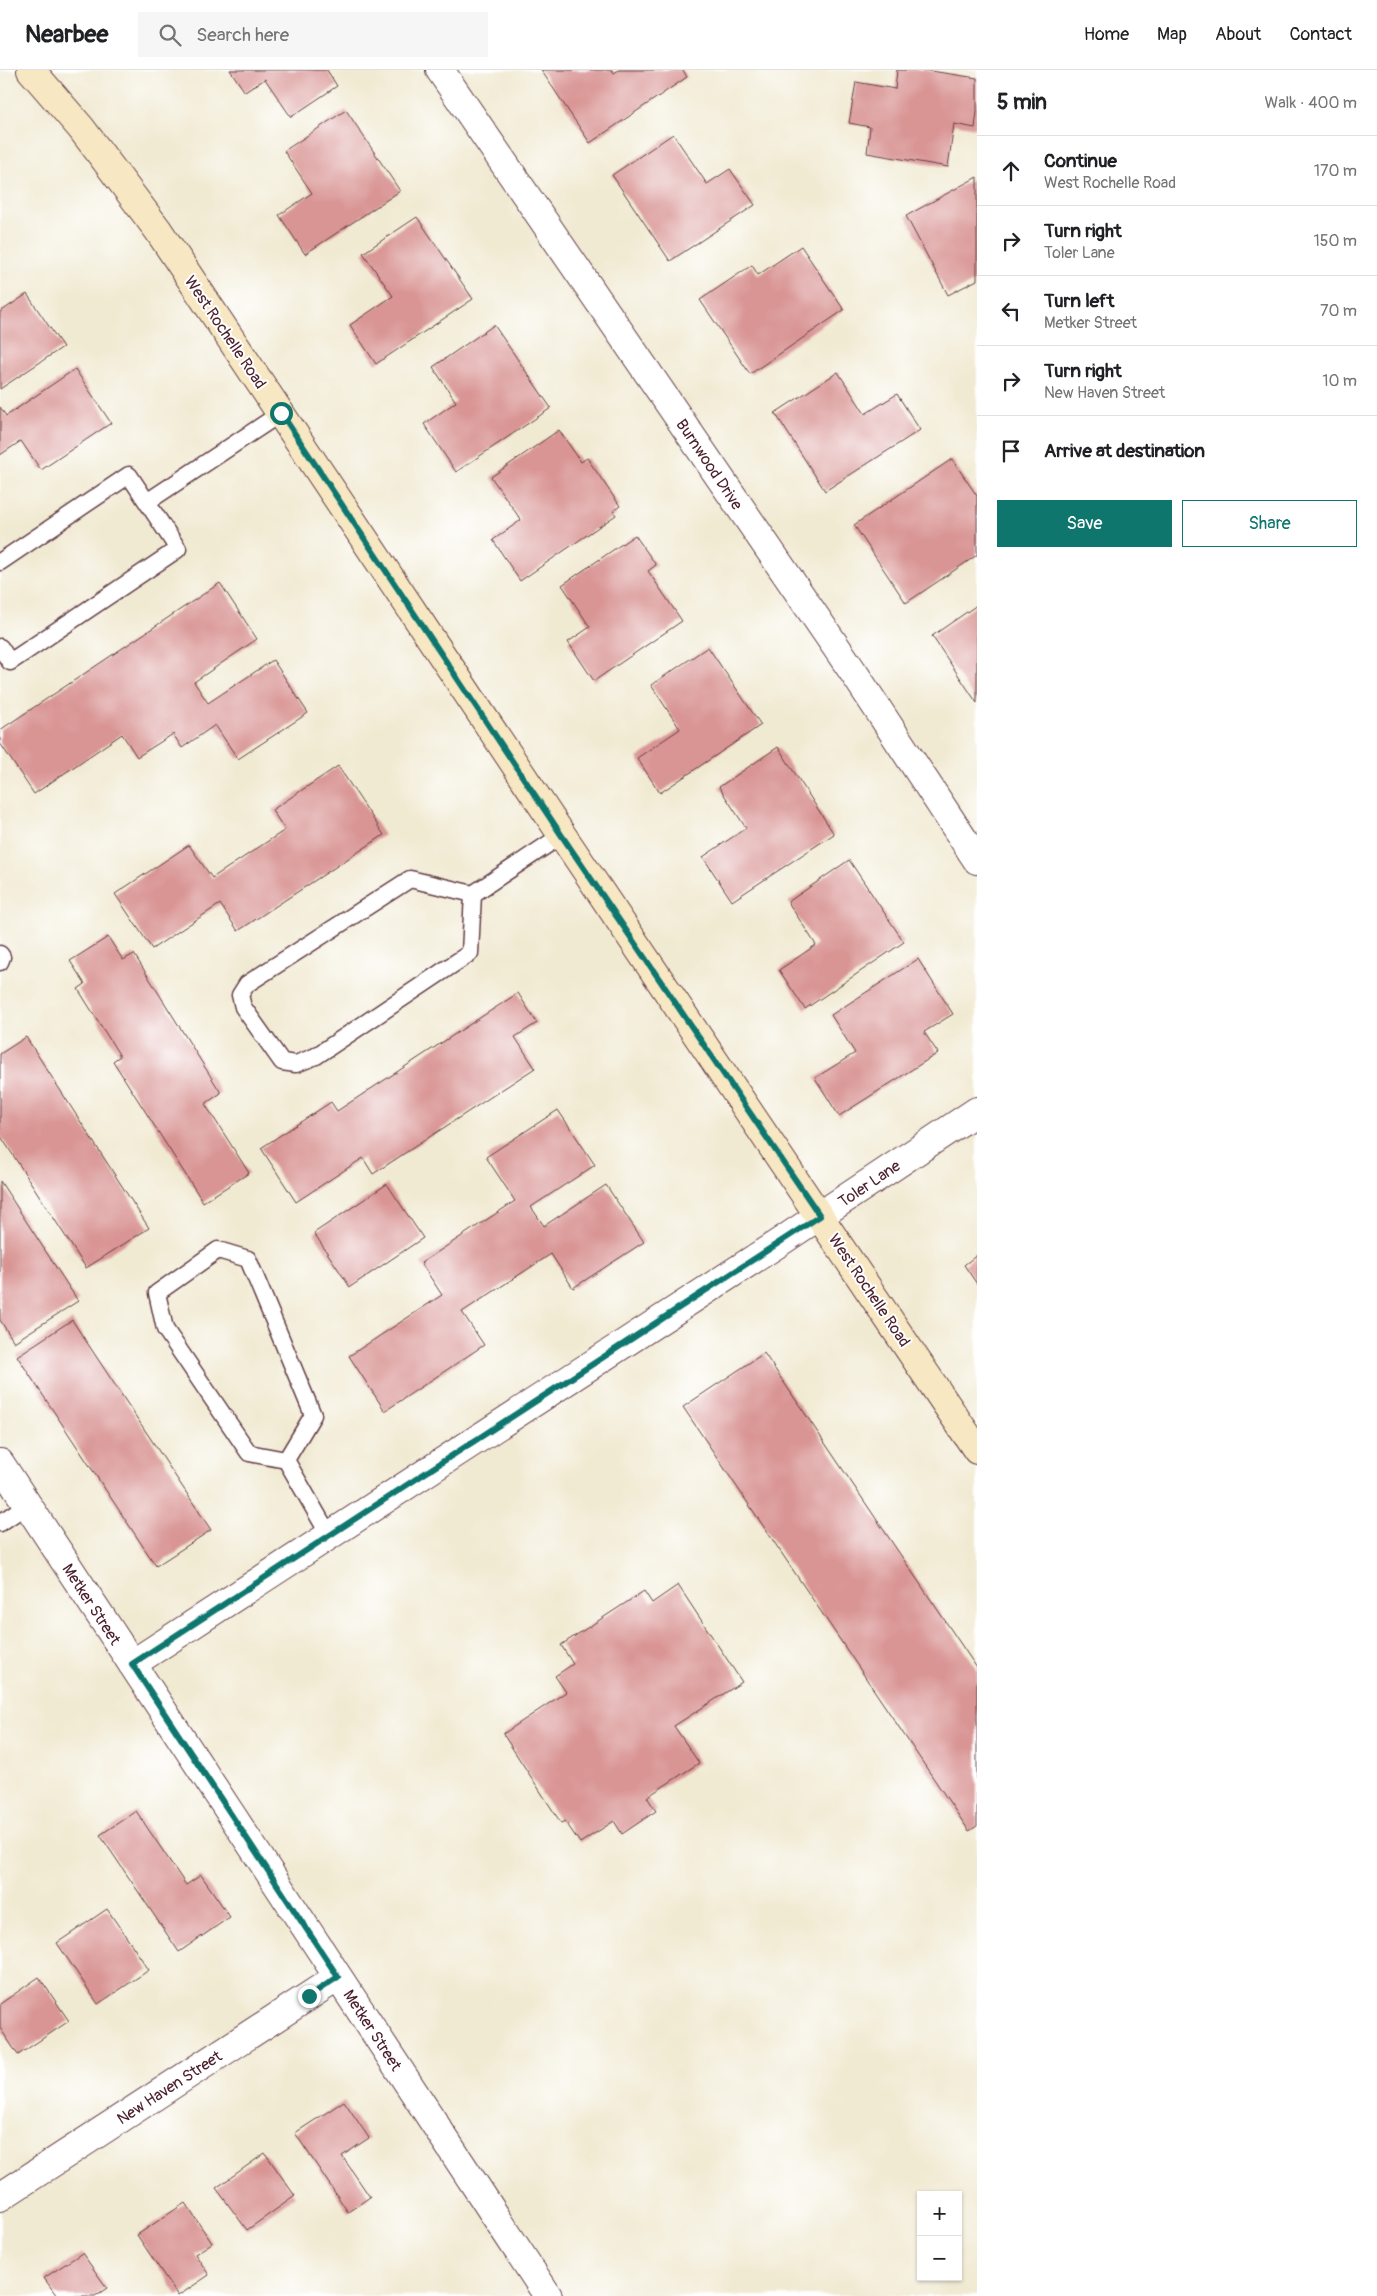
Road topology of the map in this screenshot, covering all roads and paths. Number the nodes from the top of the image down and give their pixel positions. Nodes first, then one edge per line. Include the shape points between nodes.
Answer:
1 (31, 70) edge
2 (440, 70) edge
3 (281, 413) junction
4 (147, 502) junction
5 (0, 562) edge
6 (0, 647) edge
7 (562, 836) junction
8 (977, 860) edge
9 (473, 894) junction
10 (0, 954) edge
11 (0, 962) edge
12 (977, 1111) edge
13 (820, 1216) junction
14 (977, 1450) edge
15 (286, 1460) junction
16 (0, 1463) edge
17 (27, 1505) junction
18 (0, 1523) edge
19 (329, 1536) junction
20 (132, 1664) junction
21 (338, 1977) junction
22 (0, 2197) edge
23 (548, 2296) edge

1 - 3 main road, West Rochelle Road via 81,128 158,230
2 - 8 street, Burnwood Drive via 845,660
3 - 4 lane
3 - 7 main road, West Rochelle Road
4 - 5 lane via 129,475
4 - 6 lane via 178,549 10,662
7 - 9 lane
7 - 13 main road, West Rochelle Road
9 - 9 lane via 410,879 247,984 240,995 243,1007 282,1062 296,1064 316,1056 470,953
10 - 11 lane
12 - 13 street, Toler Lane
13 - 14 main road, West Rochelle Road
13 - 19 street, Toler Lane
15 - 15 lane via 248,1453 165,1329 157,1294 218,1250 248,1260 313,1415
15 - 19 lane
16 - 17 street, Metker Street
17 - 18 lane
17 - 20 street, Metker Street
19 - 20 street, Toler Lane
20 - 21 street, Metker Street
21 - 22 street, New Haven Street
21 - 23 street, Metker Street

